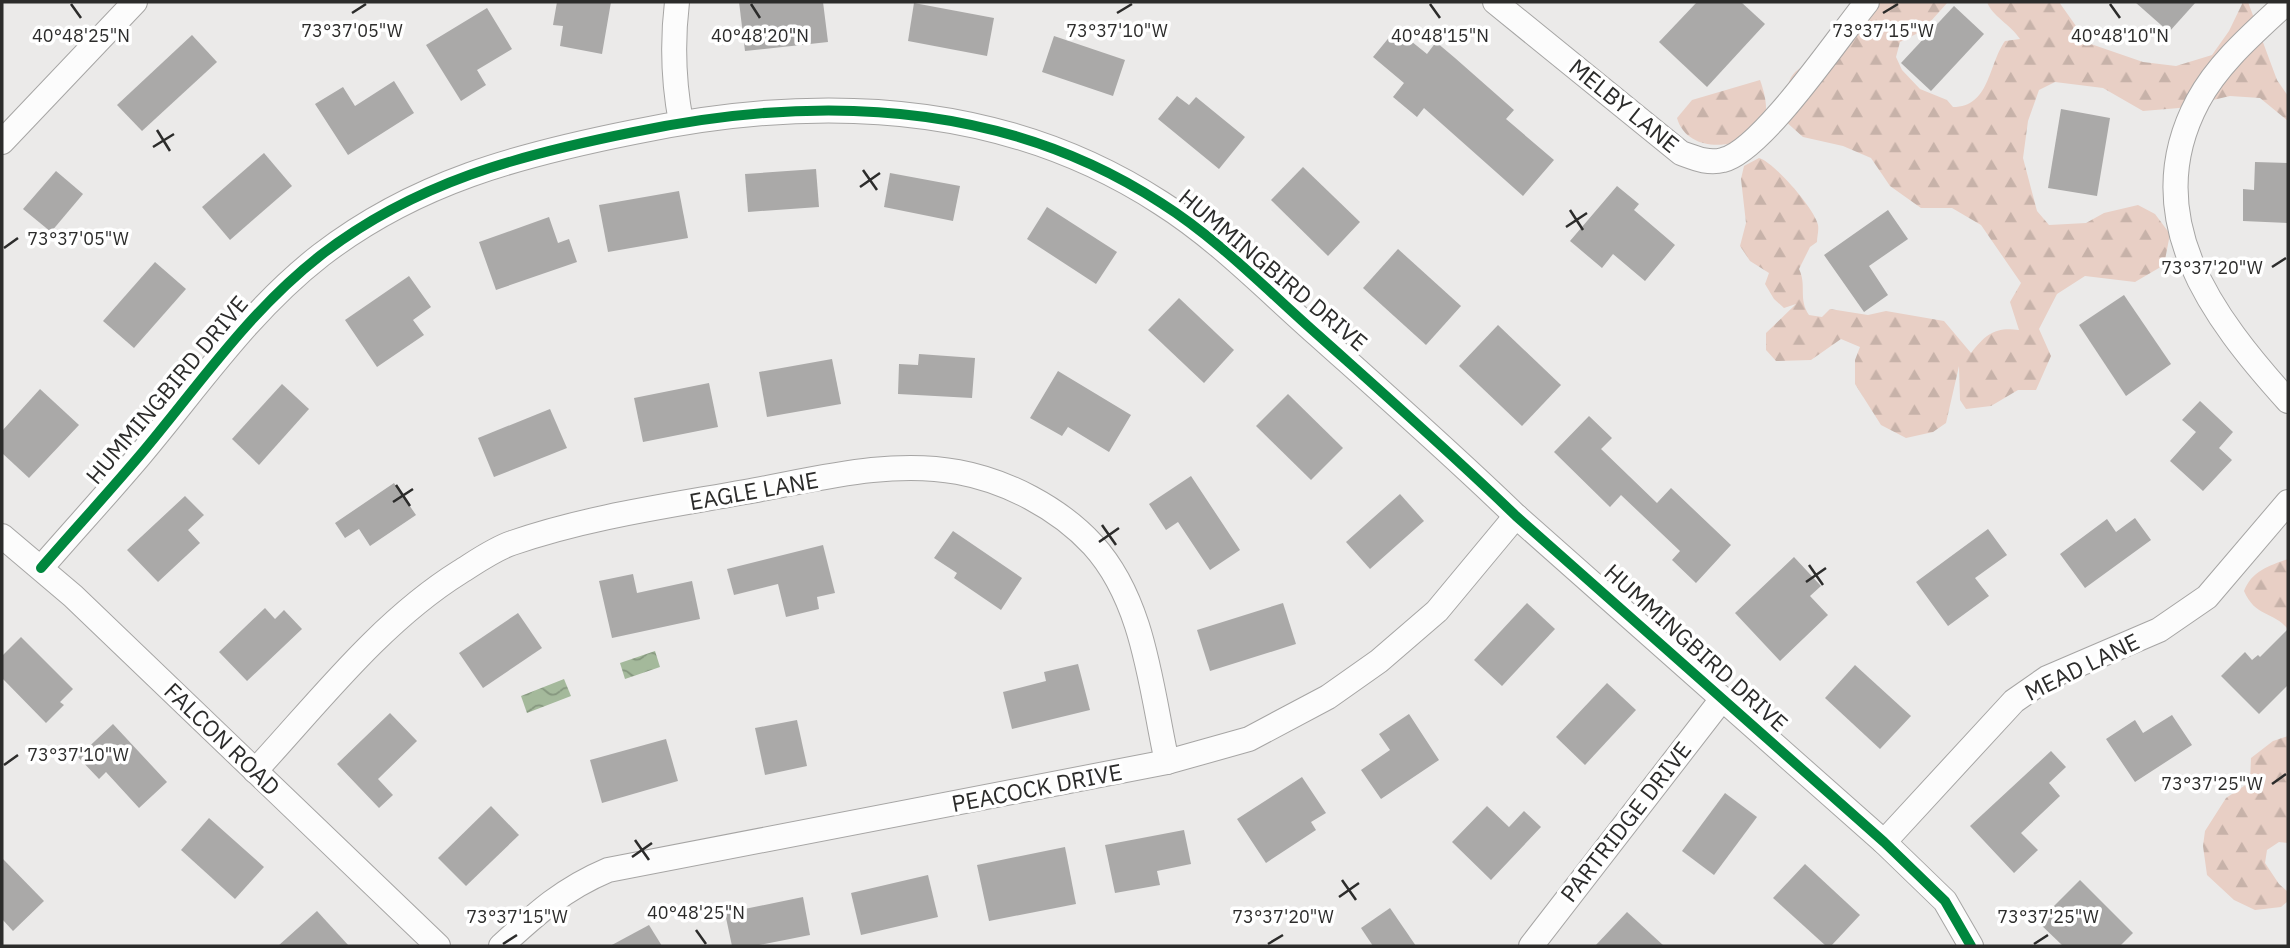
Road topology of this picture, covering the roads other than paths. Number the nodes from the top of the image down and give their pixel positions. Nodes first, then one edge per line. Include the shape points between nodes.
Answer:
1 (135, 2) edge
2 (677, 2) edge
3 (1495, 2) edge
4 (1867, 2) edge
5 (2287, 2) edge
6 (681, 122) junction
7 (3, 138) edge
8 (2288, 401) edge
9 (2288, 502) edge
10 (1516, 516) junction
11 (2, 536) edge
12 (41, 568) junction
13 (1722, 699) junction
14 (1167, 762) junction
15 (255, 771) junction
16 (1884, 842) junction
17 (438, 946) edge
18 (501, 946) edge
19 (1531, 946) edge
20 (1971, 946) edge

1 - 7 street
2 - 6 street via 672,76
3 - 4 street, MELBY LANE via 1681,153 1703,161 1739,153 1769,125
5 - 8 street via 2230,57 2198,101 2181,146 2175,197 2186,255 2208,299
6 - 10 street, HUMMINGBIRD DRIVE via 810,110 892,111 983,127 1069,155 1160,202 1209,238
6 - 12 street, HUMMINGBIRD DRIVE via 540,151 469,173 380,216 321,256 223,350 142,453
9 - 16 street, MEAD LANE via 2207,597 2160,630 2047,678 2014,701
10 - 13 street, HUMMINGBIRD DRIVE
10 - 14 street, PEACOCK DRIVE via 1437,611 1380,661 1328,697 1249,739
11 - 12 street, FALCON ROAD
12 - 15 street, FALCON ROAD
13 - 16 street, HUMMINGBIRD DRIVE
13 - 19 street, PARTRIDGE DRIVE
14 - 15 street, EAGLE LANE via 1136,622 1114,572 1092,544 1050,509 1010,487 960,472 913,467 646,510 562,527 508,544 458,573 402,617
14 - 18 street, PEACOCK DRIVE via 608,870 549,902
15 - 17 street, FALCON ROAD
16 - 20 street, HUMMINGBIRD DRIVE via 1945,901

